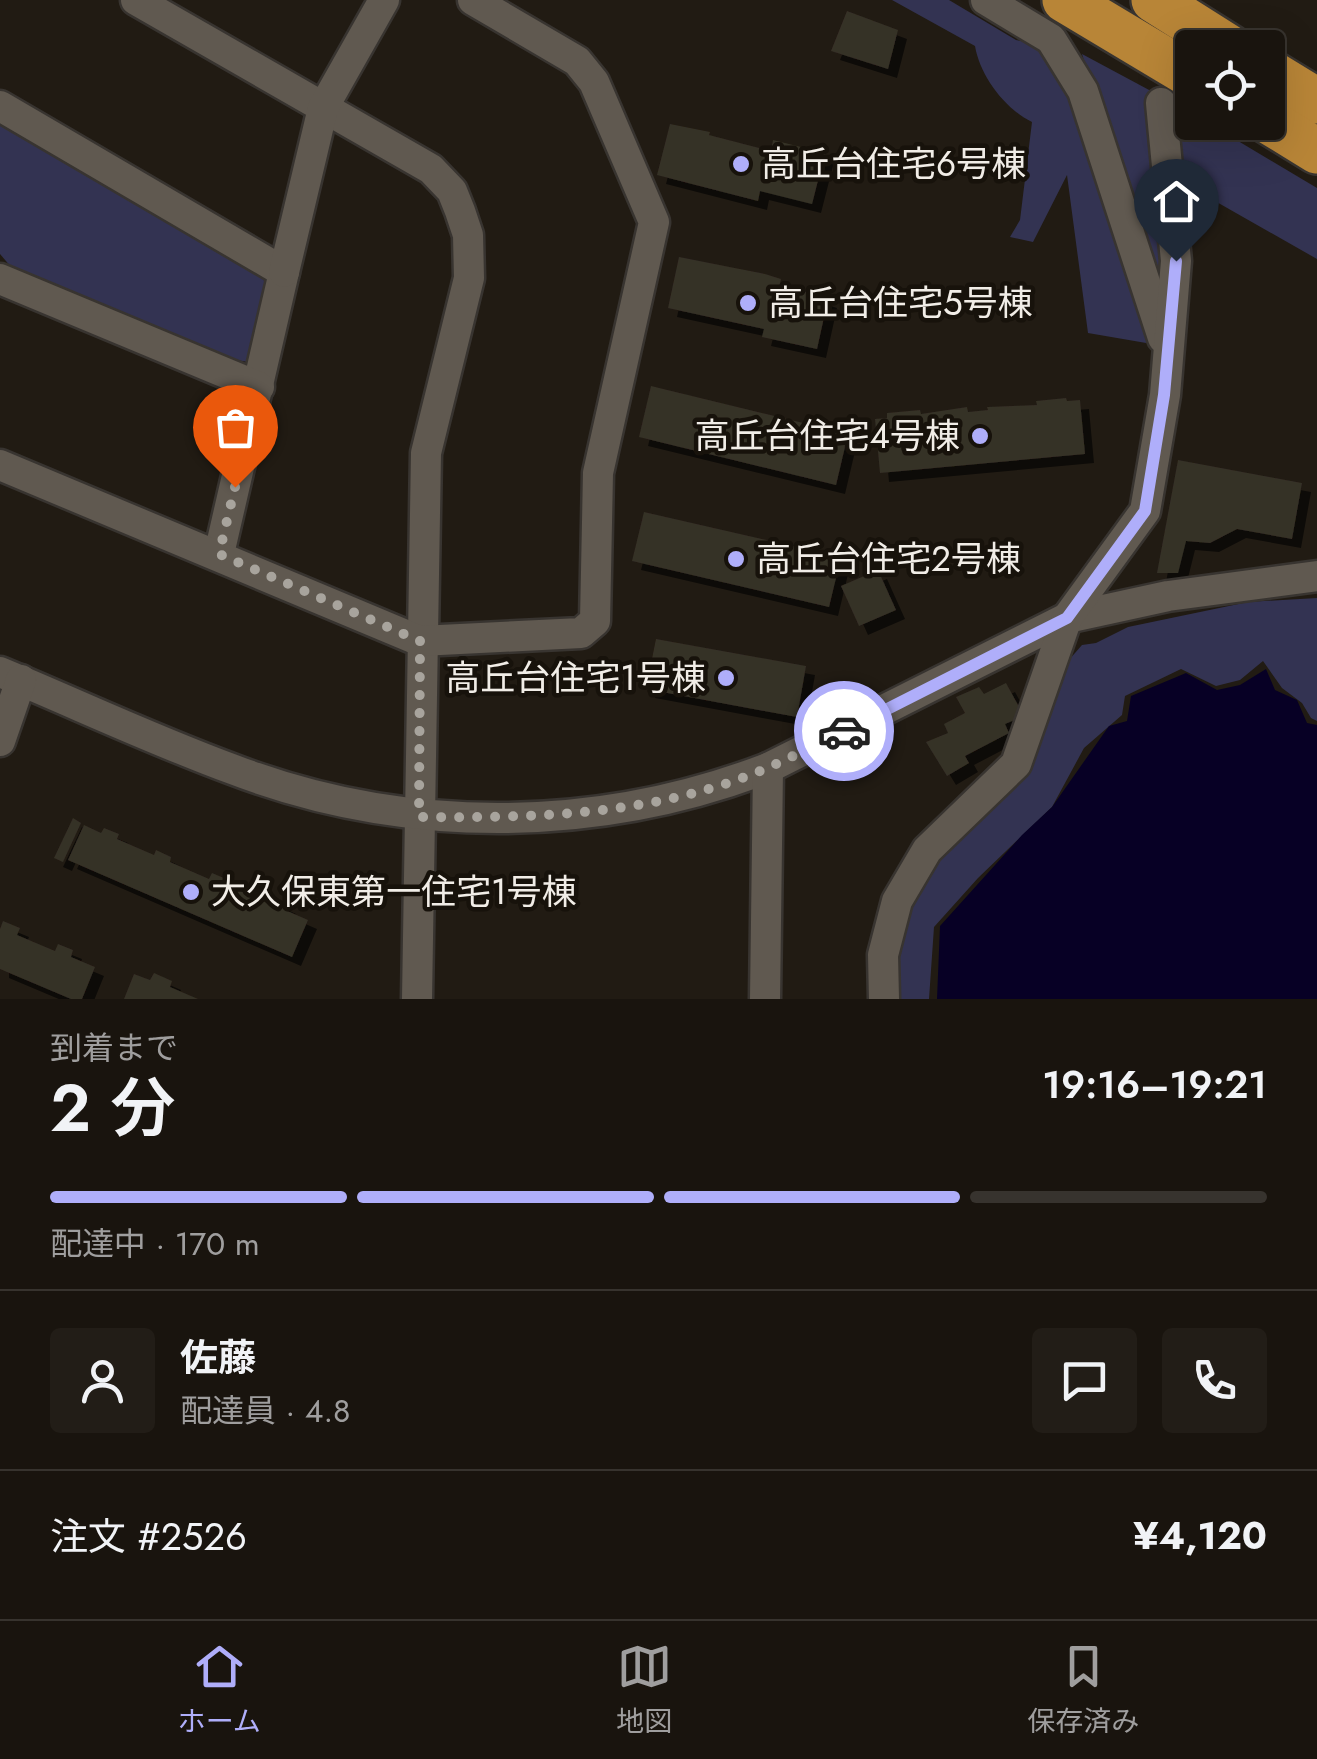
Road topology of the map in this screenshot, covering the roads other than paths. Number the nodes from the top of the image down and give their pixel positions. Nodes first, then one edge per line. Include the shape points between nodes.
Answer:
1 (136, 0) edge
2 (384, 0) edge
3 (473, 0) edge
4 (986, 0) edge
5 (1066, 0) edge
6 (1154, 0) edge
7 (1202, 30) edge
8 (1285, 82) edge
9 (1175, 88) edge
10 (1317, 102) edge
11 (0, 106) edge
12 (323, 108) junction
13 (1285, 132) edge
14 (1177, 140) edge
15 (1317, 151) edge
16 (284, 272) junction
17 (0, 279) edge
18 (1168, 350) junction
19 (260, 386) junction
20 (0, 465) edge
21 (219, 554) junction
22 (1317, 576) edge
23 (1067, 618) junction
24 (420, 641) junction
25 (10, 676) edge
26 (0, 741) edge
27 (768, 768) junction
28 (419, 817) junction
29 (417, 999) edge
30 (765, 999) edge
31 (884, 999) edge

1 - 12 street
2 - 12 street
3 - 24 street via 577,61 594,82 654,222 598,473 596,620 581,633
4 - 18 street via 1051,39 1083,91
5 - 9 highway
6 - 7 highway
8 - 10 highway
11 - 16 street
12 - 16 street
12 - 24 street via 431,168 452,191 468,236 468,278 426,454
13 - 15 highway
14 - 18 street
16 - 19 street
17 - 19 street
18 - 23 street via 1145,511
19 - 21 street
20 - 21 street
21 - 24 street
22 - 23 street
23 - 27 street
23 - 31 street via 1016,764 927,850 898,901 883,955
24 - 28 street
25 - 26 street
25 - 28 street via 234,770
27 - 28 street via 626,808 521,818
27 - 30 street
28 - 29 street

